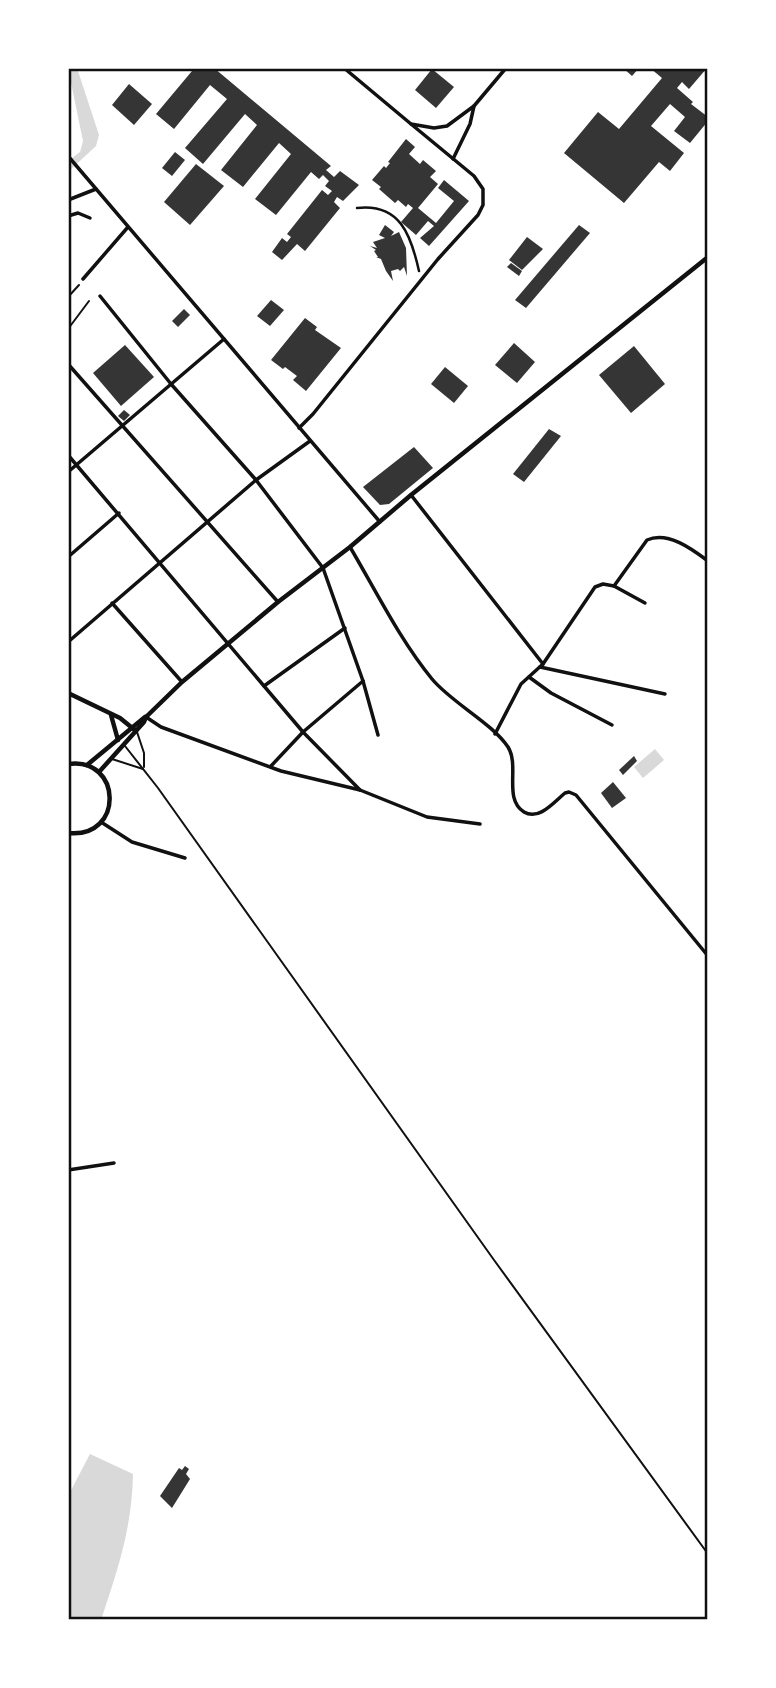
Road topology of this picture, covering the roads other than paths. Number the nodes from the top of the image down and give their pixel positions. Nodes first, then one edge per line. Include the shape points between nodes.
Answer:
1 (344, 68) edge
2 (506, 68) edge
3 (474, 106) junction
4 (411, 124) junction
5 (68, 156) edge
6 (453, 159) junction
7 (96, 189) junction
8 (68, 200) edge
9 (357, 208) dead end
10 (68, 216) edge
11 (90, 218) dead end
12 (128, 227) junction
13 (708, 257) edge
14 (419, 271) dead end
15 (83, 279) road end
16 (100, 296) dead end
17 (224, 339) junction
18 (68, 364) edge
19 (172, 384) junction
20 (123, 426) junction
21 (299, 428) junction
22 (310, 440) junction
23 (68, 455) edge
24 (76, 465) junction
25 (68, 472) edge
26 (256, 480) junction
27 (411, 495) junction
28 (119, 513) junction
29 (209, 520) junction
30 (380, 522) junction
31 (350, 547) junction
32 (68, 557) edge
33 (708, 561) edge
34 (160, 562) junction
35 (323, 568) junction
36 (614, 586) junction
37 (278, 601) junction
38 (113, 603) junction
39 (645, 603) dead end
40 (345, 628) junction
41 (69, 640) edge
42 (227, 644) junction
43 (541, 665) junction
44 (528, 677) junction
45 (363, 681) junction
46 (182, 682) junction
47 (264, 686) junction
48 (68, 693) edge
49 (666, 694) dead end
50 (111, 715) junction
51 (146, 717) junction
52 (612, 725) dead end
53 (134, 728) junction
54 (303, 732) junction
55 (495, 734) junction
56 (378, 735) dead end
57 (118, 740) junction
58 (123, 743) junction
59 (110, 758) junction
60 (68, 764) edge
61 (87, 765) junction
62 (271, 766) junction
63 (144, 768) junction
64 (99, 772) junction
65 (360, 790) junction
66 (101, 822) junction
67 (480, 824) dead end
68 (68, 833) edge
69 (186, 858) dead end
70 (708, 956) edge
71 (114, 1163) dead end
72 (68, 1170) edge
73 (708, 1554) edge

1 - 4 street
2 - 3 street
3 - 4 street via 440,128
3 - 6 street
4 - 6 street
5 - 7 street
6 - 21 street via 481,184 485,195 481,210
7 - 8 street
7 - 12 street
9 - 14 street via 380,208 398,220 408,233
10 - 11 street via 78,213
12 - 15 street
12 - 17 street
13 - 27 main road
16 - 19 street
17 - 19 street
17 - 21 street
18 - 20 street
19 - 20 street
19 - 26 street
20 - 24 street
20 - 29 street
21 - 22 street
22 - 26 street
22 - 30 street
23 - 24 street
24 - 25 street
24 - 28 street
26 - 29 street
26 - 35 street
27 - 30 main road
27 - 43 street
28 - 32 street
28 - 34 street
29 - 34 street
29 - 37 street
30 - 31 main road
31 - 35 main road
31 - 55 street via 434,681
33 - 36 street via 680,544 653,537
34 - 38 street
34 - 42 street
35 - 37 main road
35 - 40 street
36 - 39 street
36 - 43 street via 595,587
37 - 42 main road
38 - 41 street
38 - 46 street
40 - 45 street
40 - 47 street
42 - 46 main road
42 - 47 street
43 - 44 street
43 - 49 street
44 - 52 street
44 - 55 street
45 - 54 street
45 - 56 street
46 - 51 main road
47 - 54 street
48 - 50 main road
50 - 53 main road
50 - 57 main road
51 - 53 main road
51 - 62 street via 161,727
53 - 57 main road
53 - 58 main road
53 - 63 lane via 140,737
54 - 62 street
54 - 65 street
55 - 70 street via 510,752 513,796 521,810 538,814 565,793 576,794
57 - 61 main road
58 - 59 main road
58 - 63 lane
59 - 63 lane
59 - 64 main road
60 - 61 main road
61 - 64 main road
62 - 65 street
63 - 73 lane
64 - 66 main road via 110,797
65 - 67 street via 427,817
66 - 68 main road via 83,833
66 - 69 street via 132,842
71 - 72 street

